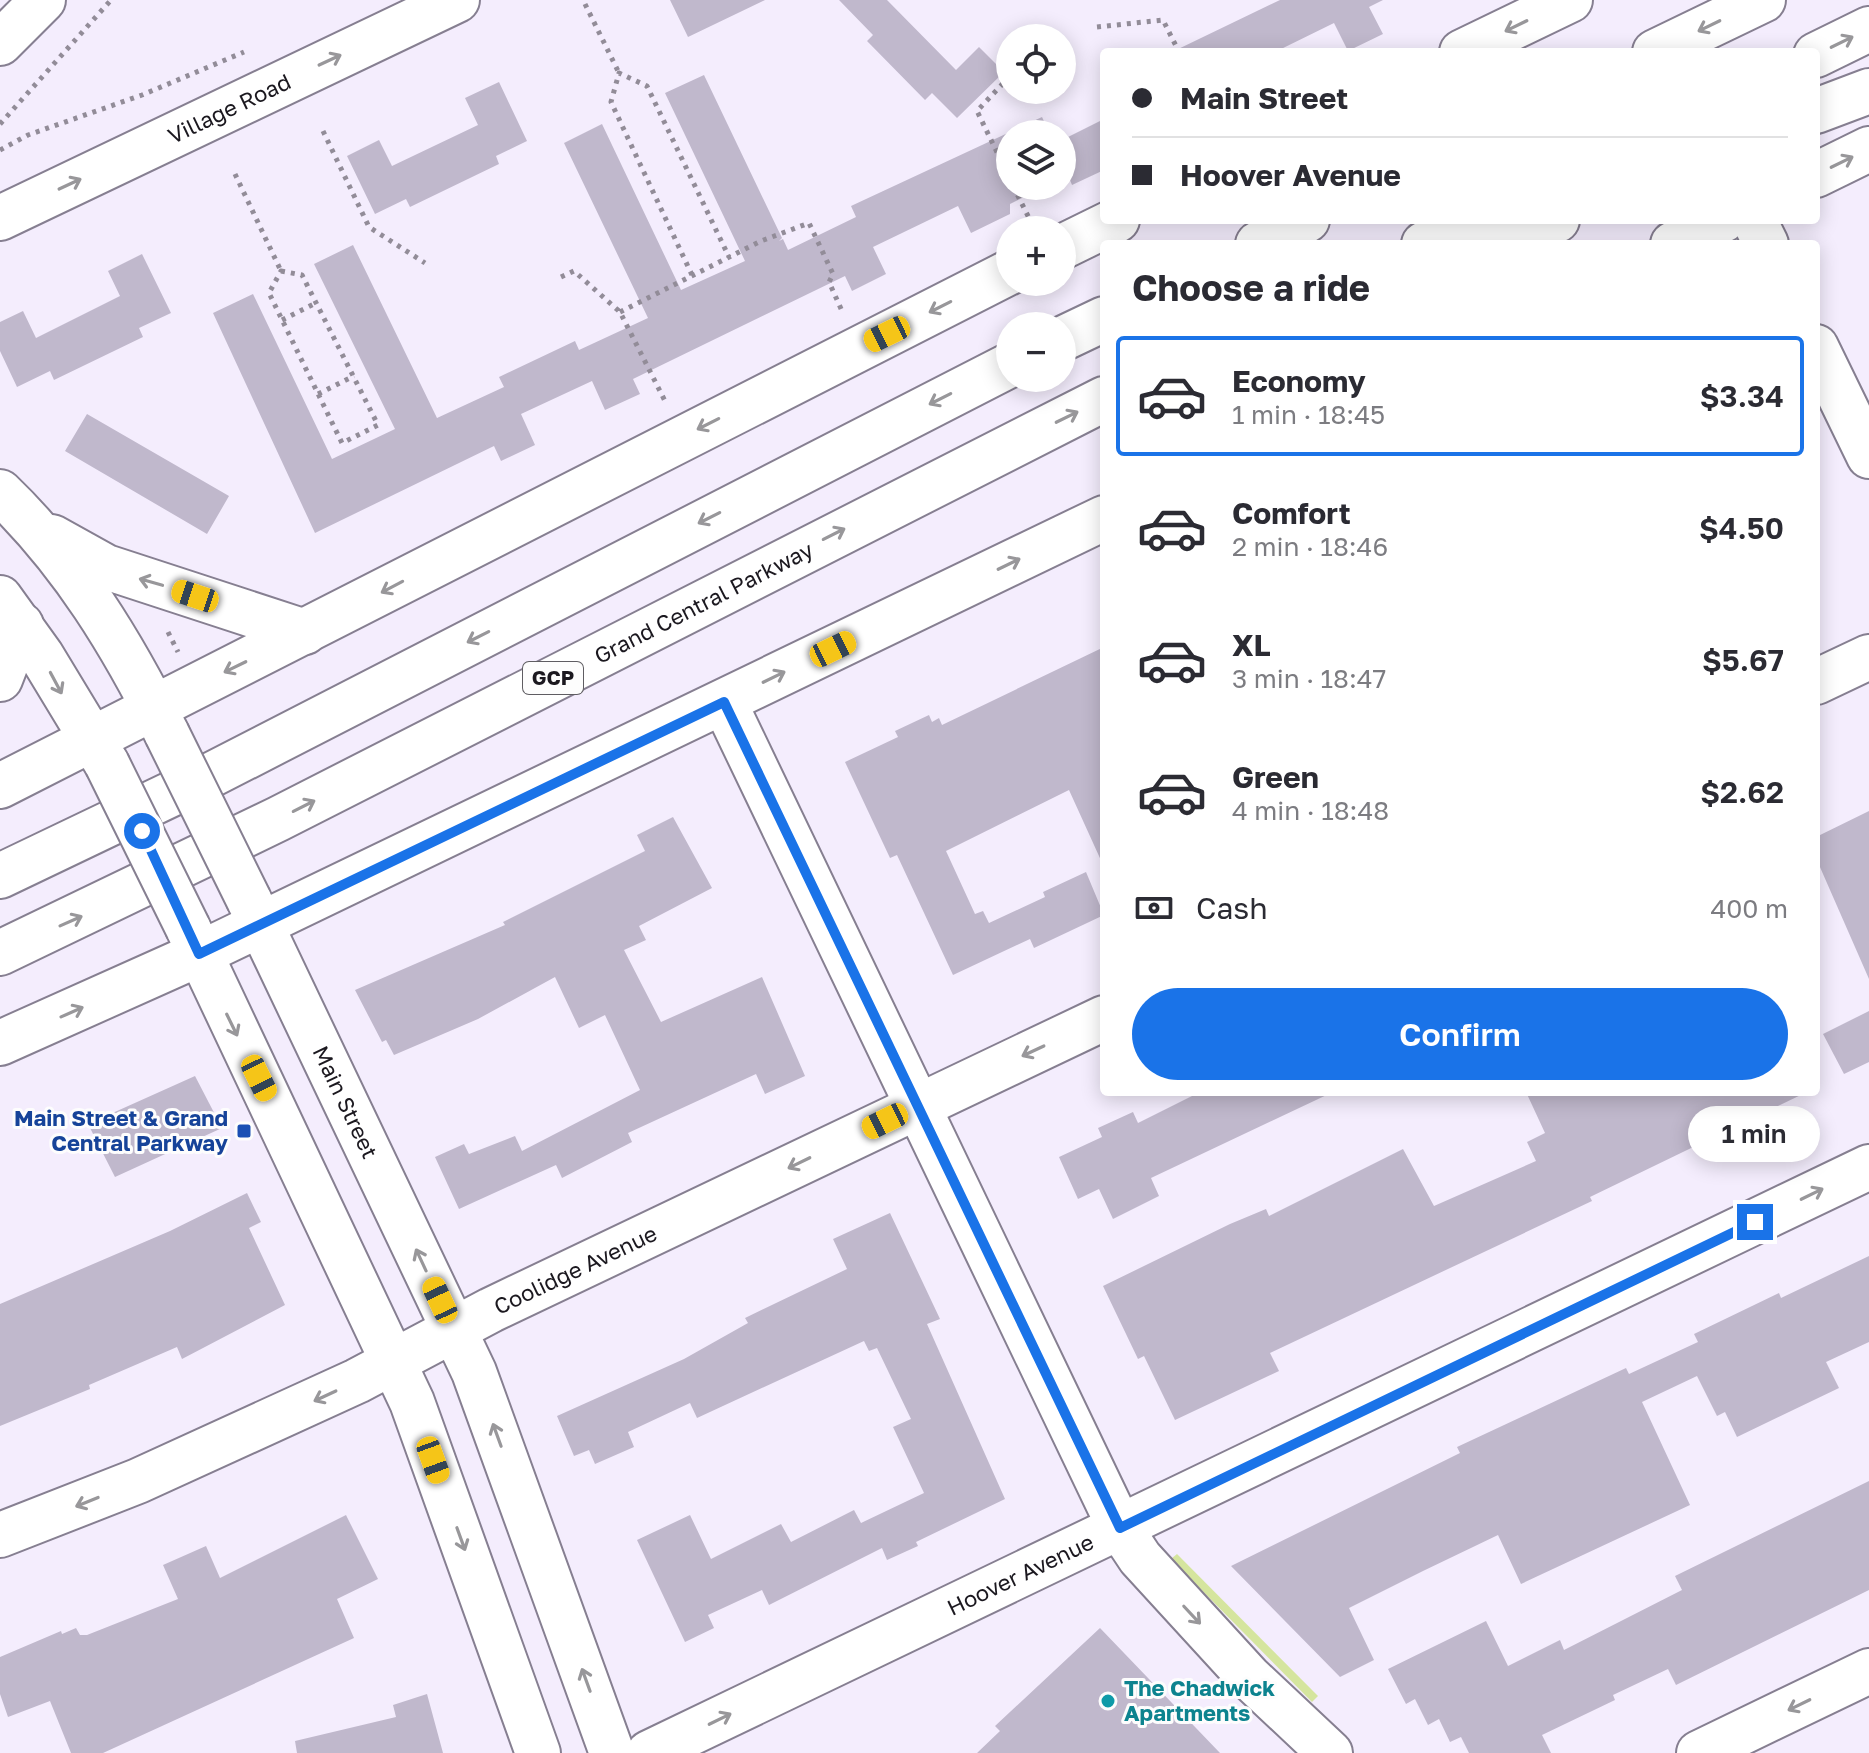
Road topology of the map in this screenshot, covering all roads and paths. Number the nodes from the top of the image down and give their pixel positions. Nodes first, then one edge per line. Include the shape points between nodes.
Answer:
1 (43, 0) edge
2 (111, 0) edge
3 (457, 0) edge
4 (1570, 0) edge
5 (1763, 0) edge
6 (585, 4) dead end
7 (1097, 27) dead end
8 (1869, 29) edge
9 (0, 43) edge
10 (1177, 48) edge
11 (1470, 48) edge
12 (1663, 48) edge
13 (251, 49) dead end
14 (1820, 53) edge
15 (619, 73) junction
16 (996, 91) edge
17 (1869, 91) edge
18 (1820, 109) edge
19 (0, 124) edge
20 (323, 131) dead end
21 (1869, 149) edge
22 (0, 150) edge
23 (996, 150) edge
24 (1820, 173) edge
25 (235, 174) dead end
26 (0, 218) edge
27 (1100, 223) edge
28 (1299, 224) edge
29 (1466, 224) edge
30 (1546, 224) edge
31 (1715, 224) edge
32 (1076, 228) edge
33 (1266, 240) edge
34 (1432, 240) edge
35 (1503, 240) edge
36 (1681, 240) edge
37 (729, 257) junction
38 (425, 263) dead end
39 (281, 271) junction
40 (692, 275) junction
41 (561, 277) dead end
42 (996, 279) edge
43 (316, 303) junction
44 (620, 312) junction
45 (843, 312) dead end
46 (282, 320) junction
47 (1100, 321) edge
48 (1076, 332) edge
49 (1820, 355) edge
50 (996, 372) edge
51 (354, 376) junction
52 (318, 394) junction
53 (1100, 401) edge
54 (666, 402) dead end
55 (1869, 456) edge
56 (0, 492) edge
57 (1100, 520) edge
58 (36, 527) junction
59 (11, 612) edge
60 (305, 632) junction
61 (1869, 657) edge
62 (0, 679) edge
63 (1820, 680) edge
64 (724, 702) junction
65 (160, 721) junction
66 (100, 752) junction
67 (0, 786) edge
68 (0, 876) edge
69 (254, 912) junction
70 (193, 941) junction
71 (0, 953) edge
72 (1100, 1020) edge
73 (0, 1043) edge
74 (919, 1105) junction
75 (1869, 1167) edge
76 (455, 1330) junction
77 (395, 1361) junction
78 (1120, 1528) junction
79 (0, 1535) edge
80 (1869, 1671) edge
81 (538, 1753) edge
82 (612, 1753) edge
83 (649, 1753) edge
84 (1330, 1753) edge
85 (1699, 1753) edge

1 - 9 main road
2 - 19 path
26 -> 3 main road, Village Road
4 -> 11 main road
5 -> 12 main road
6 - 15 path
7 - 10 path via 1163,20
14 -> 8 main road
13 - 22 path
15 - 37 path via 647,86
15 - 40 path via 611,102
16 - 23 path via 977,111
17 - 18 main road
20 - 38 path via 369,227
24 -> 21 main road
25 - 39 path
27 - 32 main road
28 - 33 main road
29 - 34 main road
30 - 35 main road
31 - 36 main road
37 - 40 path
37 - 45 path via 809,223 833,274 829,282
39 - 43 path via 302,275
39 - 46 path via 269,293
40 - 44 path
41 - 44 path via 574,271
42 -> 60 main road
43 - 46 path
43 - 51 path
44 - 54 path
46 - 52 path
47 - 48 main road
49 - 55 main road
50 -> 68 main road via 209,776
51 - 52 path
51 - 52 path via 378,425 342,443
71 -> 53 main road, Grand Central Parkway / GCP via 265,826
56 - 58 main road, Main Street
64 -> 57 main road
60 -> 58 main road via 106,567
58 - 65 main road, Main Street via 101,616
59 - 62 main road
59 -> 66 main road
60 -> 65 main road
61 - 63 main road
64 - 69 main road
64 - 74 main road
65 - 66 main road
65 - 69 main road, Main Street, bridge
66 - 67 main road
66 - 70 main road, bridge
69 - 70 main road
76 -> 69 main road, Main Street
73 -> 70 main road
70 -> 77 main road
72 -> 74 main road, Coolidge Avenue
74 -> 76 main road, Coolidge Avenue
74 - 78 main road
78 -> 75 main road, Hoover Avenue
76 - 77 main road, Coolidge Avenue
82 -> 76 main road, Main Street
77 -> 79 main road, Coolidge Avenue via 138,1481
77 -> 81 main road
83 -> 78 main road, Hoover Avenue
78 -> 84 main road via 1140,1558 1249,1677
80 -> 85 main road

